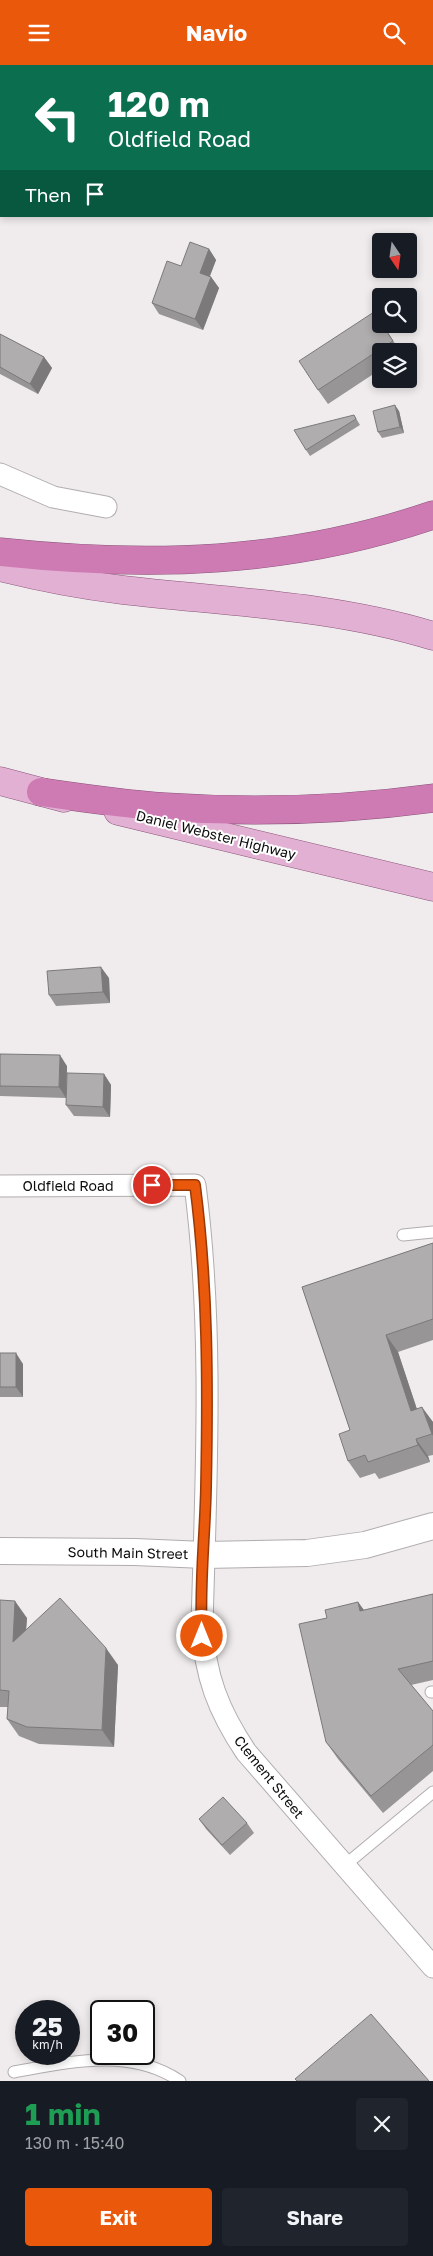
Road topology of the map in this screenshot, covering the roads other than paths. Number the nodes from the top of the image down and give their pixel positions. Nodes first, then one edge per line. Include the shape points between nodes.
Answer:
1 (0, 474) edge
2 (106, 507) dead end
3 (433, 515) edge
4 (0, 552) edge
5 (0, 567) edge
6 (433, 636) edge
7 (0, 781) edge
8 (41, 792) junction
9 (433, 798) edge
10 (433, 887) edge
11 (195, 1185) joint
12 (0, 1186) edge
13 (433, 1232) edge
14 (403, 1235) dead end
15 (433, 1526) edge
16 (0, 1551) edge
17 (204, 1555) junction
18 (433, 1792) edge
19 (344, 1866) junction
20 (433, 1967) edge
21 (14, 2072) dead end
22 (180, 2081) edge

1 - 2 street via 53,497
3 - 4 highway via 314,547 227,558 150,561
5 - 6 main road via 103,587 318,611
7 - 8 main road, Daniel Webster Highway
8 - 9 highway via 164,807 242,810 332,807
8 - 10 main road, Daniel Webster Highway
11 - 12 street, Oldfield Road
11 - 17 street, Clement Street via 207,1331
13 - 14 lane
15 - 17 street, South Main Street via 335,1550
16 - 17 street, South Main Street
17 - 19 street, Clement Street via 203,1646 212,1691 220,1709 246,1752
18 - 19 lane
19 - 20 street, Clement Street
21 - 22 lane via 83,2060 117,2059 145,2064

